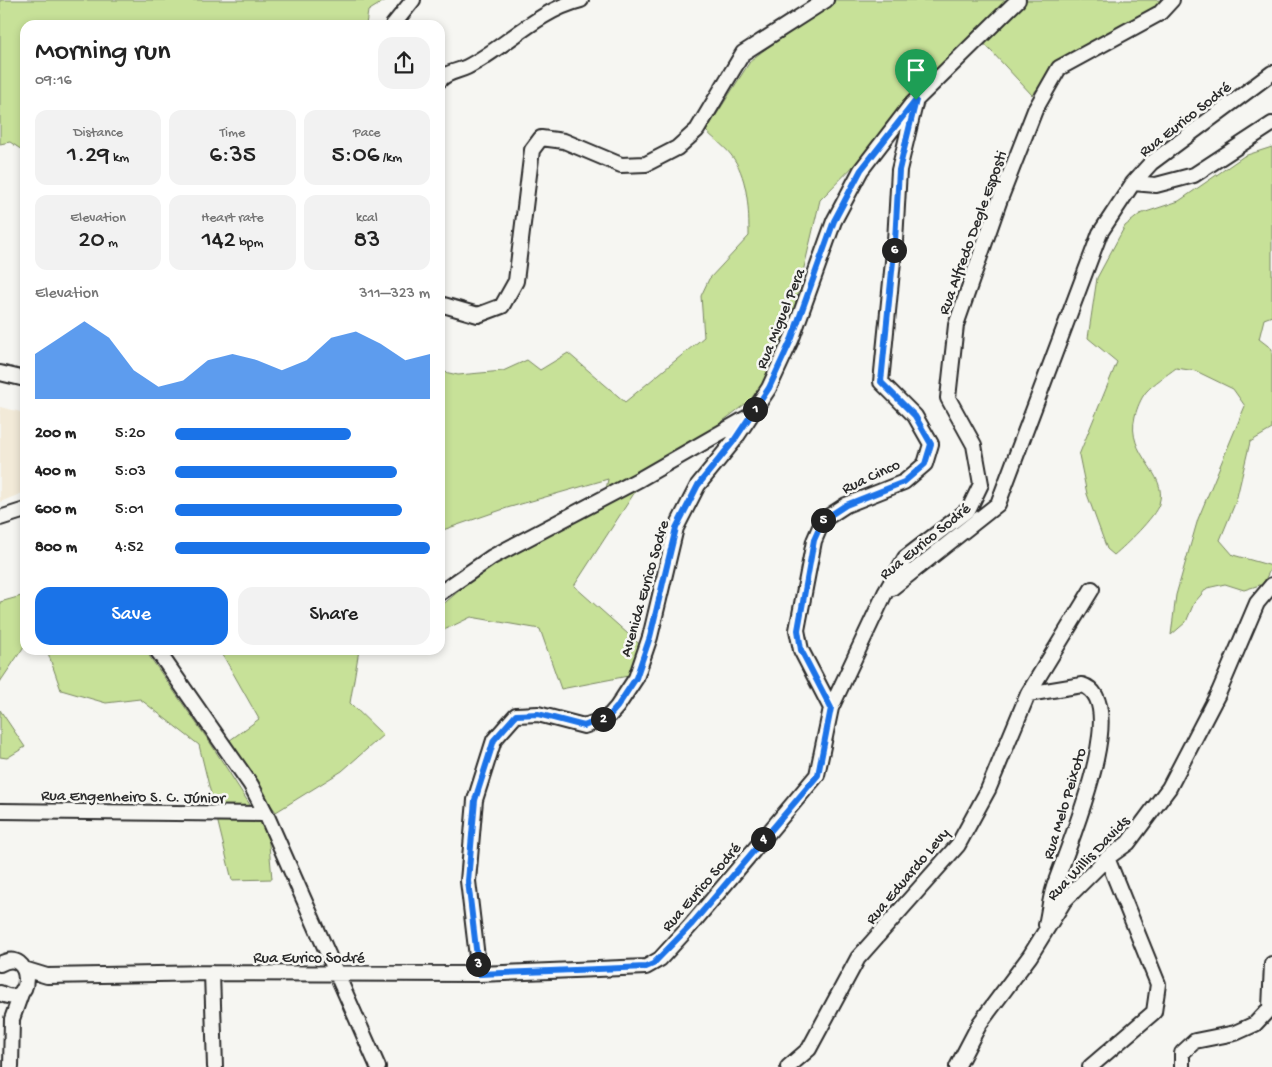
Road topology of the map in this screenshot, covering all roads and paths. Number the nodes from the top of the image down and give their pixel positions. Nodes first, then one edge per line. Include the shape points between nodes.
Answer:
1 (413, 0) edge
2 (581, 0) edge
3 (826, 0) edge
4 (1018, 0) edge
5 (1172, 0) edge
6 (397, 20) edge
7 (1272, 73) edge
8 (445, 74) edge
9 (916, 100) junction
10 (1272, 124) edge
11 (1133, 183) junction
12 (445, 305) edge
13 (0, 373) edge
14 (20, 379) edge
15 (751, 415) junction
16 (20, 512) edge
17 (0, 518) edge
18 (1272, 585) edge
19 (1092, 589) dead end
20 (445, 590) edge
21 (885, 594) junction
22 (160, 655) edge
23 (1028, 694) junction
24 (831, 708) junction
25 (0, 811) edge
26 (266, 814) junction
27 (1107, 858) junction
28 (1044, 933) junction
29 (3, 959) edge
30 (1272, 964) edge
31 (24, 969) junction
32 (212, 973) junction
33 (336, 973) junction
34 (479, 974) junction
35 (47, 976) junction
36 (24, 989) junction
37 (1, 994) edge
38 (12, 1019) junction
39 (11, 1067) edge
40 (215, 1067) edge
41 (378, 1067) edge
42 (788, 1067) edge
43 (958, 1067) edge
44 (1090, 1067) edge
45 (1182, 1067) edge

1 - 6 street
2 - 8 street via 532,23 466,68
3 - 12 street via 743,53 697,130 677,148 646,164 622,165 564,141 541,138 532,150 516,281 502,306 478,315
4 - 9 street, Rua Miguel Pera
5 - 21 street, Rua Alfredo Degle Esposti via 1160,13 1059,68 1035,110 956,325 948,398 974,445 981,484 969,510 905,558
7 - 11 street, Rua Eurico Sodré via 1152,163
9 - 15 street, Rua Miguel Pera via 861,170 834,221 792,338 769,388
9 - 24 street, Rua Cinco via 899,170 881,382 915,416 931,444 925,464 904,482 846,505 823,520 814,540 798,630 801,650
10 - 11 street via 1194,175 1156,185
11 - 21 street, Rua Eurico Sodré via 1100,233 998,504
13 - 14 street
15 - 20 street, Rua Miguel Pera via 640,479 492,557
15 - 34 street, Avenida Eurico Sodre via 698,485 676,528 650,637 636,678 617,707 610,715 584,726 538,714 516,715 494,740 475,800 468,881
16 - 17 street
18 - 27 street, Rua Willis Davids via 1257,603 1219,692 1169,788 1128,843
19 - 23 street, Rua Eduardo Levy
21 - 24 street, Rua Eurico Sodré
22 - 26 street via 251,785
23 - 28 street, Rua Melo Peixoto via 1082,685 1096,694 1101,714 1100,739 1085,800 1053,890
23 - 42 street, Rua Eduardo Levy via 988,790 958,845 858,958 809,1049
24 - 34 street, Rua Eurico Sodré via 818,775 691,925 653,964 646,967
25 - 26 street, Rua Engenheiro S. C. Júnior
26 - 33 street
27 - 28 street, Rua Willis Davids via 1064,901
27 - 44 street via 1158,984 1154,1012
28 - 43 street, Rua Willis Davids via 980,1023
29 - 31 street, Rua Eurico Sodré
30 - 45 street via 1270,1008 1255,1024 1235,1033 1195,1041 1182,1053
31 - 35 street, Rua Eurico Sodré
31 - 36 street via 27,975
32 - 33 street, Rua Eurico Sodré
32 - 35 street, Rua Eurico Sodré
32 - 40 street
33 - 34 street, Rua Eurico Sodré
33 - 41 street
35 - 36 street, Rua Eurico Sodré
36 - 37 street, Rua Eurico Sodré via 9,996
36 - 38 street
37 - 38 street
38 - 39 street

